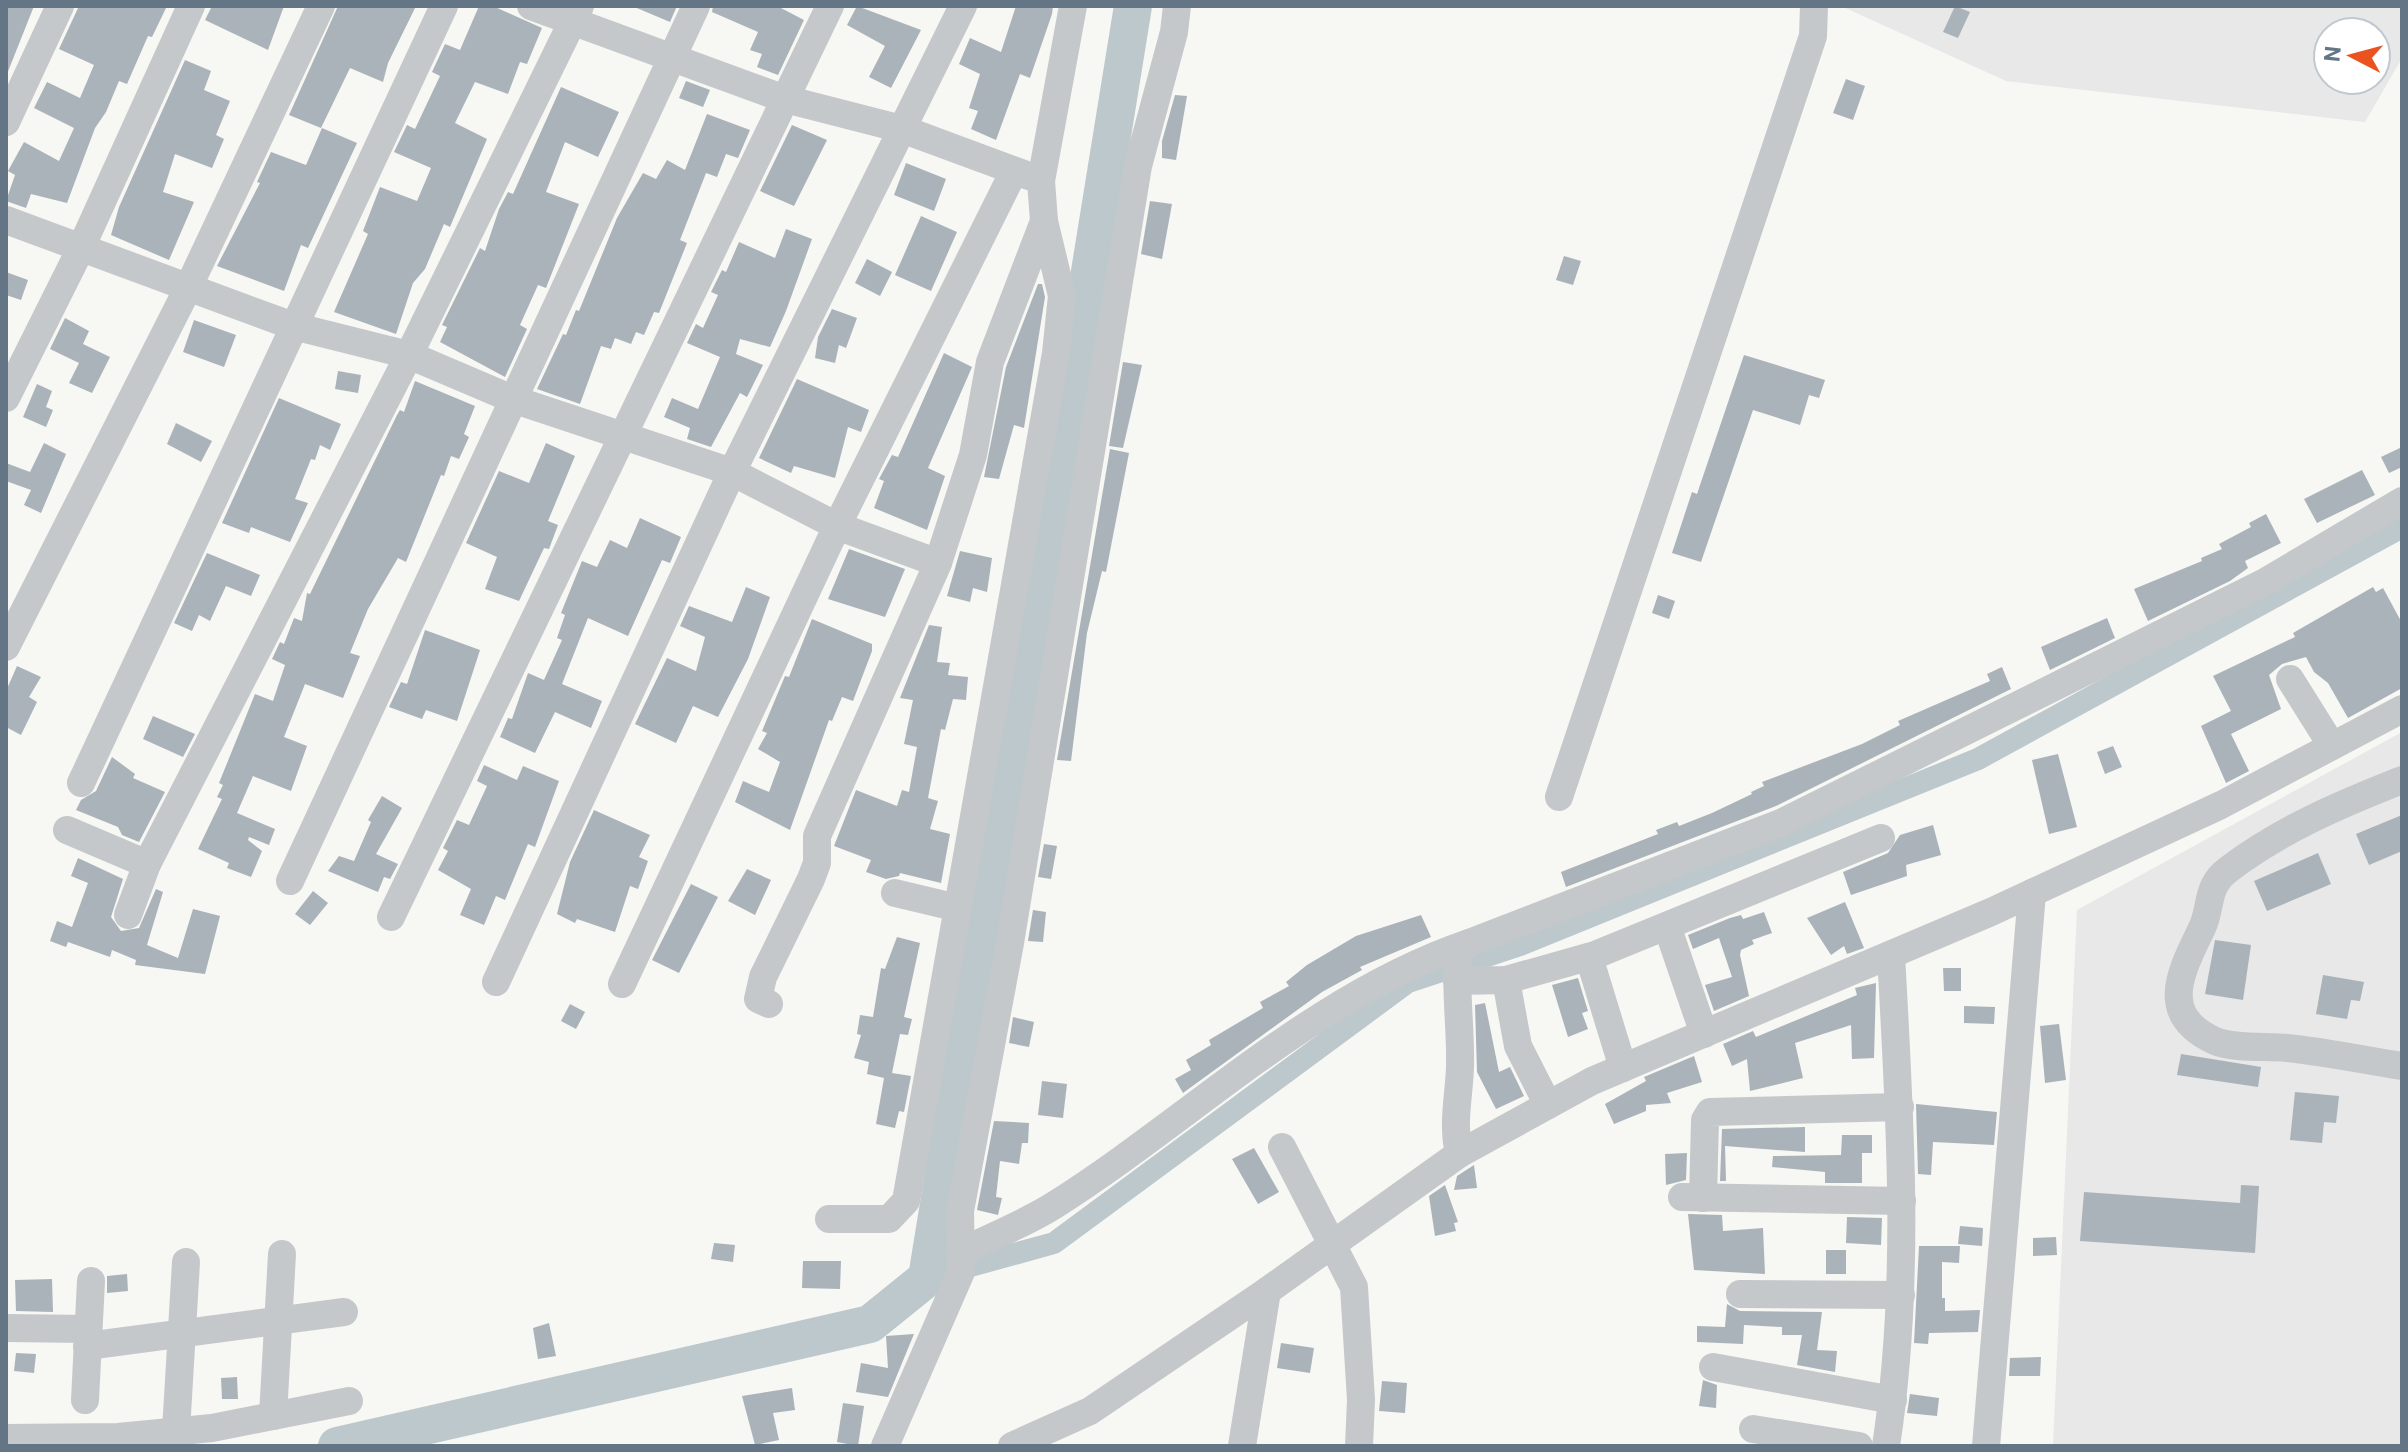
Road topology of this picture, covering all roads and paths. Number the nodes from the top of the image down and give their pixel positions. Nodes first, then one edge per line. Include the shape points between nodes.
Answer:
1 (60, 6) edge
2 (191, 6) edge
3 (321, 6) edge
4 (444, 6) edge
5 (531, 6) edge
6 (696, 6) edge
7 (830, 6) edge
8 (963, 6) edge
9 (1073, 6) edge
10 (1177, 6) edge
11 (1814, 6) edge
12 (576, 14) edge
13 (671, 58) junction
14 (785, 99) junction
15 (6, 122) edge
16 (902, 129) junction
17 (1014, 171) junction
18 (1041, 181) junction
19 (6, 220) edge
20 (1044, 221) junction
21 (81, 248) junction
22 (189, 286) junction
23 (293, 326) junction
24 (409, 355) junction
25 (6, 398) edge
26 (515, 400) junction
27 (623, 434) junction
28 (732, 472) junction
29 (2402, 501) edge
30 (837, 526) junction
31 (938, 563) junction
32 (6, 647) edge
33 (2290, 679) dead end
34 (2402, 709) edge
35 (2332, 746) junction
36 (2402, 780) edge
37 (81, 783) dead end
38 (1559, 797) dead end
39 (67, 830) dead end
40 (1881, 838) dead end
41 (147, 864) junction
42 (290, 881) dead end
43 (895, 893) dead end
44 (2032, 893) junction
45 (958, 908) junction
46 (128, 915) dead end
47 (391, 917) dead end
48 (1667, 926) junction
49 (1891, 955) junction
50 (1589, 957) junction
51 (1460, 962) junction
52 (1506, 980) junction
53 (496, 982) dead end
54 (622, 984) dead end
55 (769, 1004) dead end
56 (1704, 1034) junction
57 (2402, 1066) edge
58 (1623, 1068) junction
59 (1548, 1105) junction
60 (1900, 1107) junction
61 (1282, 1147) dead end
62 (1459, 1154) junction
63 (1902, 1201) junction
64 (829, 1219) dead end
65 (1333, 1245) junction
66 (282, 1254) dead end
67 (186, 1262) dead end
68 (960, 1262) junction
69 (91, 1281) dead end
70 (1267, 1291) junction
71 (1740, 1294) dead end
72 (1901, 1295) junction
73 (344, 1312) dead end
74 (277, 1321) junction
75 (6, 1328) edge
76 (181, 1334) junction
77 (88, 1338) junction
78 (1713, 1367) dead end
79 (85, 1400) dead end
80 (1893, 1400) junction
81 (349, 1401) dead end
82 (273, 1416) junction
83 (1753, 1429) dead end
84 (176, 1431) junction
85 (6, 1438) edge
86 (885, 1446) edge
87 (1012, 1446) edge
88 (1242, 1446) edge
89 (1359, 1446) edge
90 (1859, 1446) edge
91 (1886, 1446) edge
92 (1986, 1446) edge

1 - 15 street
2 - 21 street
3 - 22 street
4 - 23 street
5 - 12 street
6 - 13 street
7 - 14 street
8 - 16 street
9 - 18 street
10 - 68 street via 1138,166 1010,943 960,1211
11 - 38 street via 1813,36
12 - 13 street
12 - 24 street
13 - 14 street
13 - 26 street
14 - 16 street
14 - 27 street
16 - 17 street
16 - 28 street
17 - 18 street
17 - 30 street
18 - 20 street
19 - 21 street
20 - 31 street via 990,362 973,455
20 - 45 street via 1062,296 1056,353
21 - 22 street
21 - 25 street
22 - 23 street
22 - 32 street
23 - 24 street
23 - 37 street
24 - 26 street
24 - 41 street
26 - 27 street
26 - 42 street
27 - 28 street
27 - 47 street
28 - 30 street
28 - 53 street
29 - 51 street via 2265,582 1783,822
30 - 31 street
30 - 54 street
31 - 55 street via 817,836 811,879 758,992 758,999
33 - 35 street
34 - 35 street
35 - 44 street via 2221,805
36 - 57 street via 2309,818 2226,871 2207,899 2204,925 2187,953 2178,1005 2191,1024 2216,1042
39 - 41 street
40 - 48 street
41 - 46 street
43 - 45 street
44 - 49 street
44 - 92 street
45 - 64 street via 906,1201 889,1219
48 - 50 street
48 - 56 street
49 - 56 street
49 - 60 street
50 - 52 street
50 - 58 street
51 - 52 street
51 - 62 street via 1460,1066 1453,1128
51 - 68 street via 1386,976 1051,1207
52 - 59 street via 1518,1046
56 - 58 street
58 - 59 street
59 - 62 street
60 - 63 street
60 - 63 street via 1710,1112 1693,1198
61 - 65 street
62 - 65 street
63 - 72 street
65 - 70 street
65 - 89 street via 1354,1287
66 - 74 street
67 - 76 street
68 - 86 street
69 - 77 street
70 - 87 street via 1090,1411
70 - 88 street
71 - 72 street
72 - 80 street
73 - 74 street
74 - 76 street
74 - 82 street
75 - 77 street
76 - 77 street
76 - 84 street
77 - 79 street
78 - 80 street
80 - 91 street
81 - 82 street
82 - 84 street
83 - 90 street
84 - 85 street

